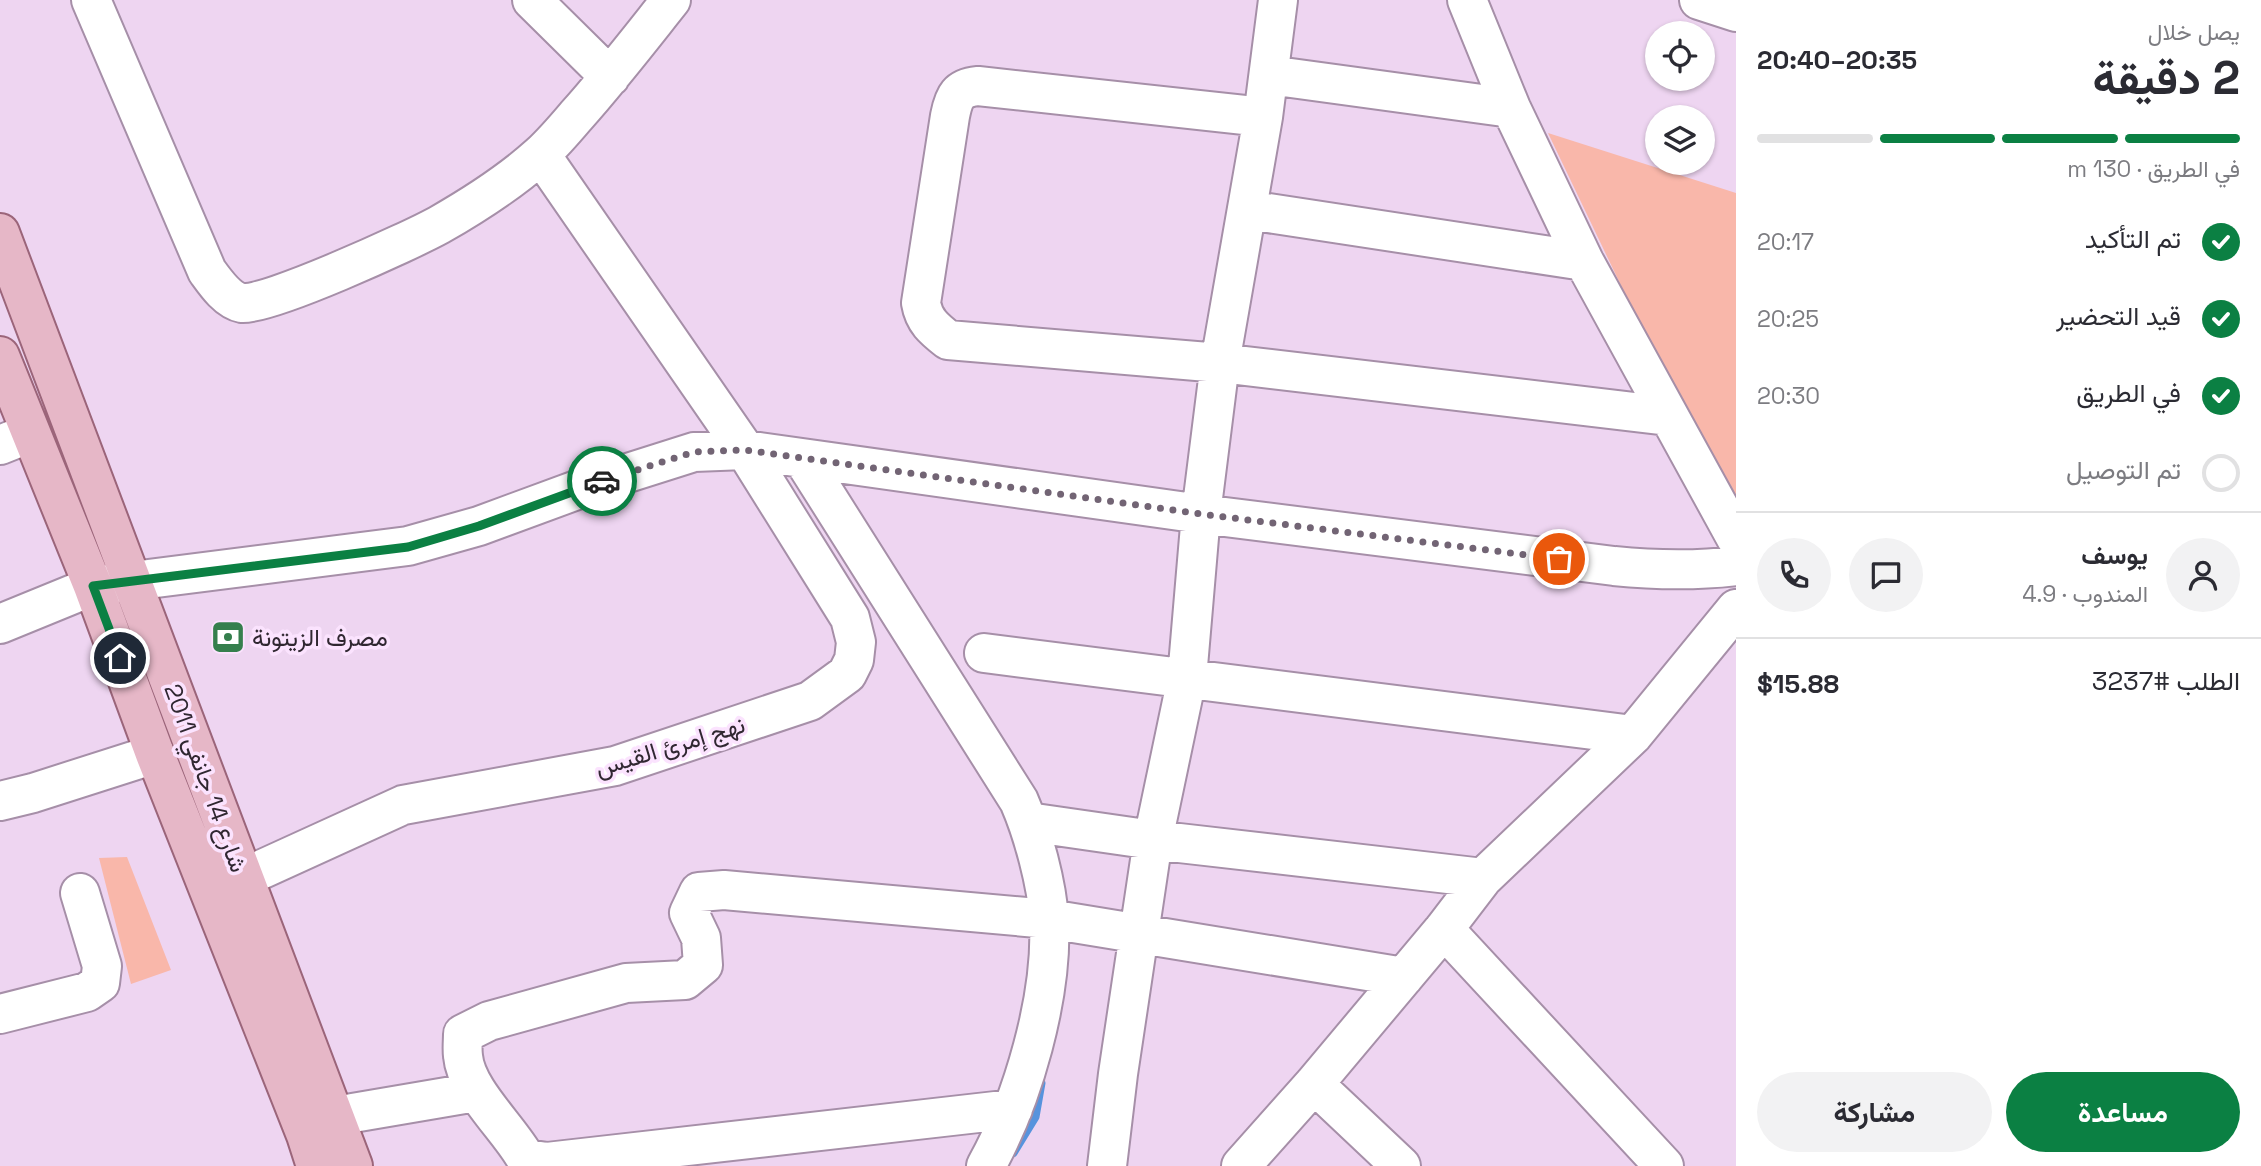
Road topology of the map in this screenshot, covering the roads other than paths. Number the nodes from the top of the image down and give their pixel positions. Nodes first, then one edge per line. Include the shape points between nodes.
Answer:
1 (91, 0) edge
2 (532, 0) edge
3 (671, 0) edge
4 (1278, 0) edge
5 (1467, 0) edge
6 (1699, 0) edge
7 (1736, 12) edge
8 (1269, 75) junction
9 (610, 77) junction
10 (1511, 108) junction
11 (1263, 117) junction
12 (541, 155) junction
13 (1248, 210) junction
14 (2, 247) edge
15 (1584, 261) junction
16 (0, 356) edge
17 (1220, 363) junction
18 (1668, 416) junction
19 (15, 439) edge
20 (745, 450) junction
21 (803, 459) junction
22 (1201, 514) junction
23 (1736, 538) edge
24 (1736, 566) edge
25 (133, 581) junction
26 (93, 586) junction
27 (1736, 609) edge
28 (0, 624) edge
29 (984, 653) dead end
30 (1187, 678) junction
31 (1633, 735) junction
32 (155, 754) junction
33 (0, 801) edge
34 (1028, 822) junction
35 (1153, 840) junction
36 (1483, 877) junction
37 (243, 878) junction
38 (79, 894) dead end
39 (1049, 919) junction
40 (1444, 929) junction
41 (1139, 935) junction
42 (1404, 977) junction
43 (0, 1014) edge
44 (1314, 1084) junction
45 (476, 1092) junction
46 (1013, 1109) junction
47 (335, 1116) junction
48 (316, 1166) edge
49 (353, 1166) edge
50 (986, 1166) edge
51 (1107, 1166) edge
52 (1241, 1166) edge
53 (1401, 1166) edge
54 (1664, 1166) edge

1 - 12 street via 207,271 222,291 240,303 291,290 439,225
2 - 9 street
3 - 9 street
4 - 8 street
5 - 10 street
6 - 7 street
8 - 10 street
8 - 11 street
9 - 12 street
10 - 15 street
11 - 13 street
11 - 17 street via 978,86 963,88 954,97 950,116 921,303 934,329 948,340
12 - 20 street, نهج إمرئ القيس
13 - 15 street
13 - 17 street
14 - 25 main road, شارع 14 جانفي 2011
15 - 18 street
16 - 19 main road, شارع 14 جانفي 2011
17 - 18 street
17 - 22 street
18 - 23 street
19 - 26 main road, شارع 14 جانفي 2011
20 - 21 street
20 - 25 street via 694,452 408,547
20 - 37 street, نهج إمرئ القيس via 849,618 856,642 847,674 810,701 615,766 403,805
21 - 22 street
21 - 34 street
22 - 24 street via 1648,569
22 - 30 street
25 - 26 street
25 - 37 main road, شارع 14 جانفي 2011
26 - 28 street
26 - 32 main road, شارع 14 جانفي 2011
27 - 31 street
29 - 30 street
30 - 31 street
30 - 35 street
31 - 36 street
32 - 33 street
32 - 48 main road, شارع 14 جانفي 2011
34 - 35 street
34 - 39 street
35 - 36 street
35 - 41 street
36 - 40 street
37 - 47 main road, شارع 14 جانفي 2011
38 - 43 street via 102,966 100,983 87,992
39 - 41 street
39 - 45 street via 724,890 699,892 689,914 701,938 703,965 685,980 626,984 489,1021 463,1034 463,1059
39 - 46 street via 1046,988
40 - 42 street
40 - 54 street
41 - 42 street
41 - 51 street
42 - 44 street
44 - 52 street
44 - 53 street
45 - 46 street via 526,1158 547,1162
45 - 47 street
46 - 50 street
47 - 49 main road, شارع 14 جانفي 2011

